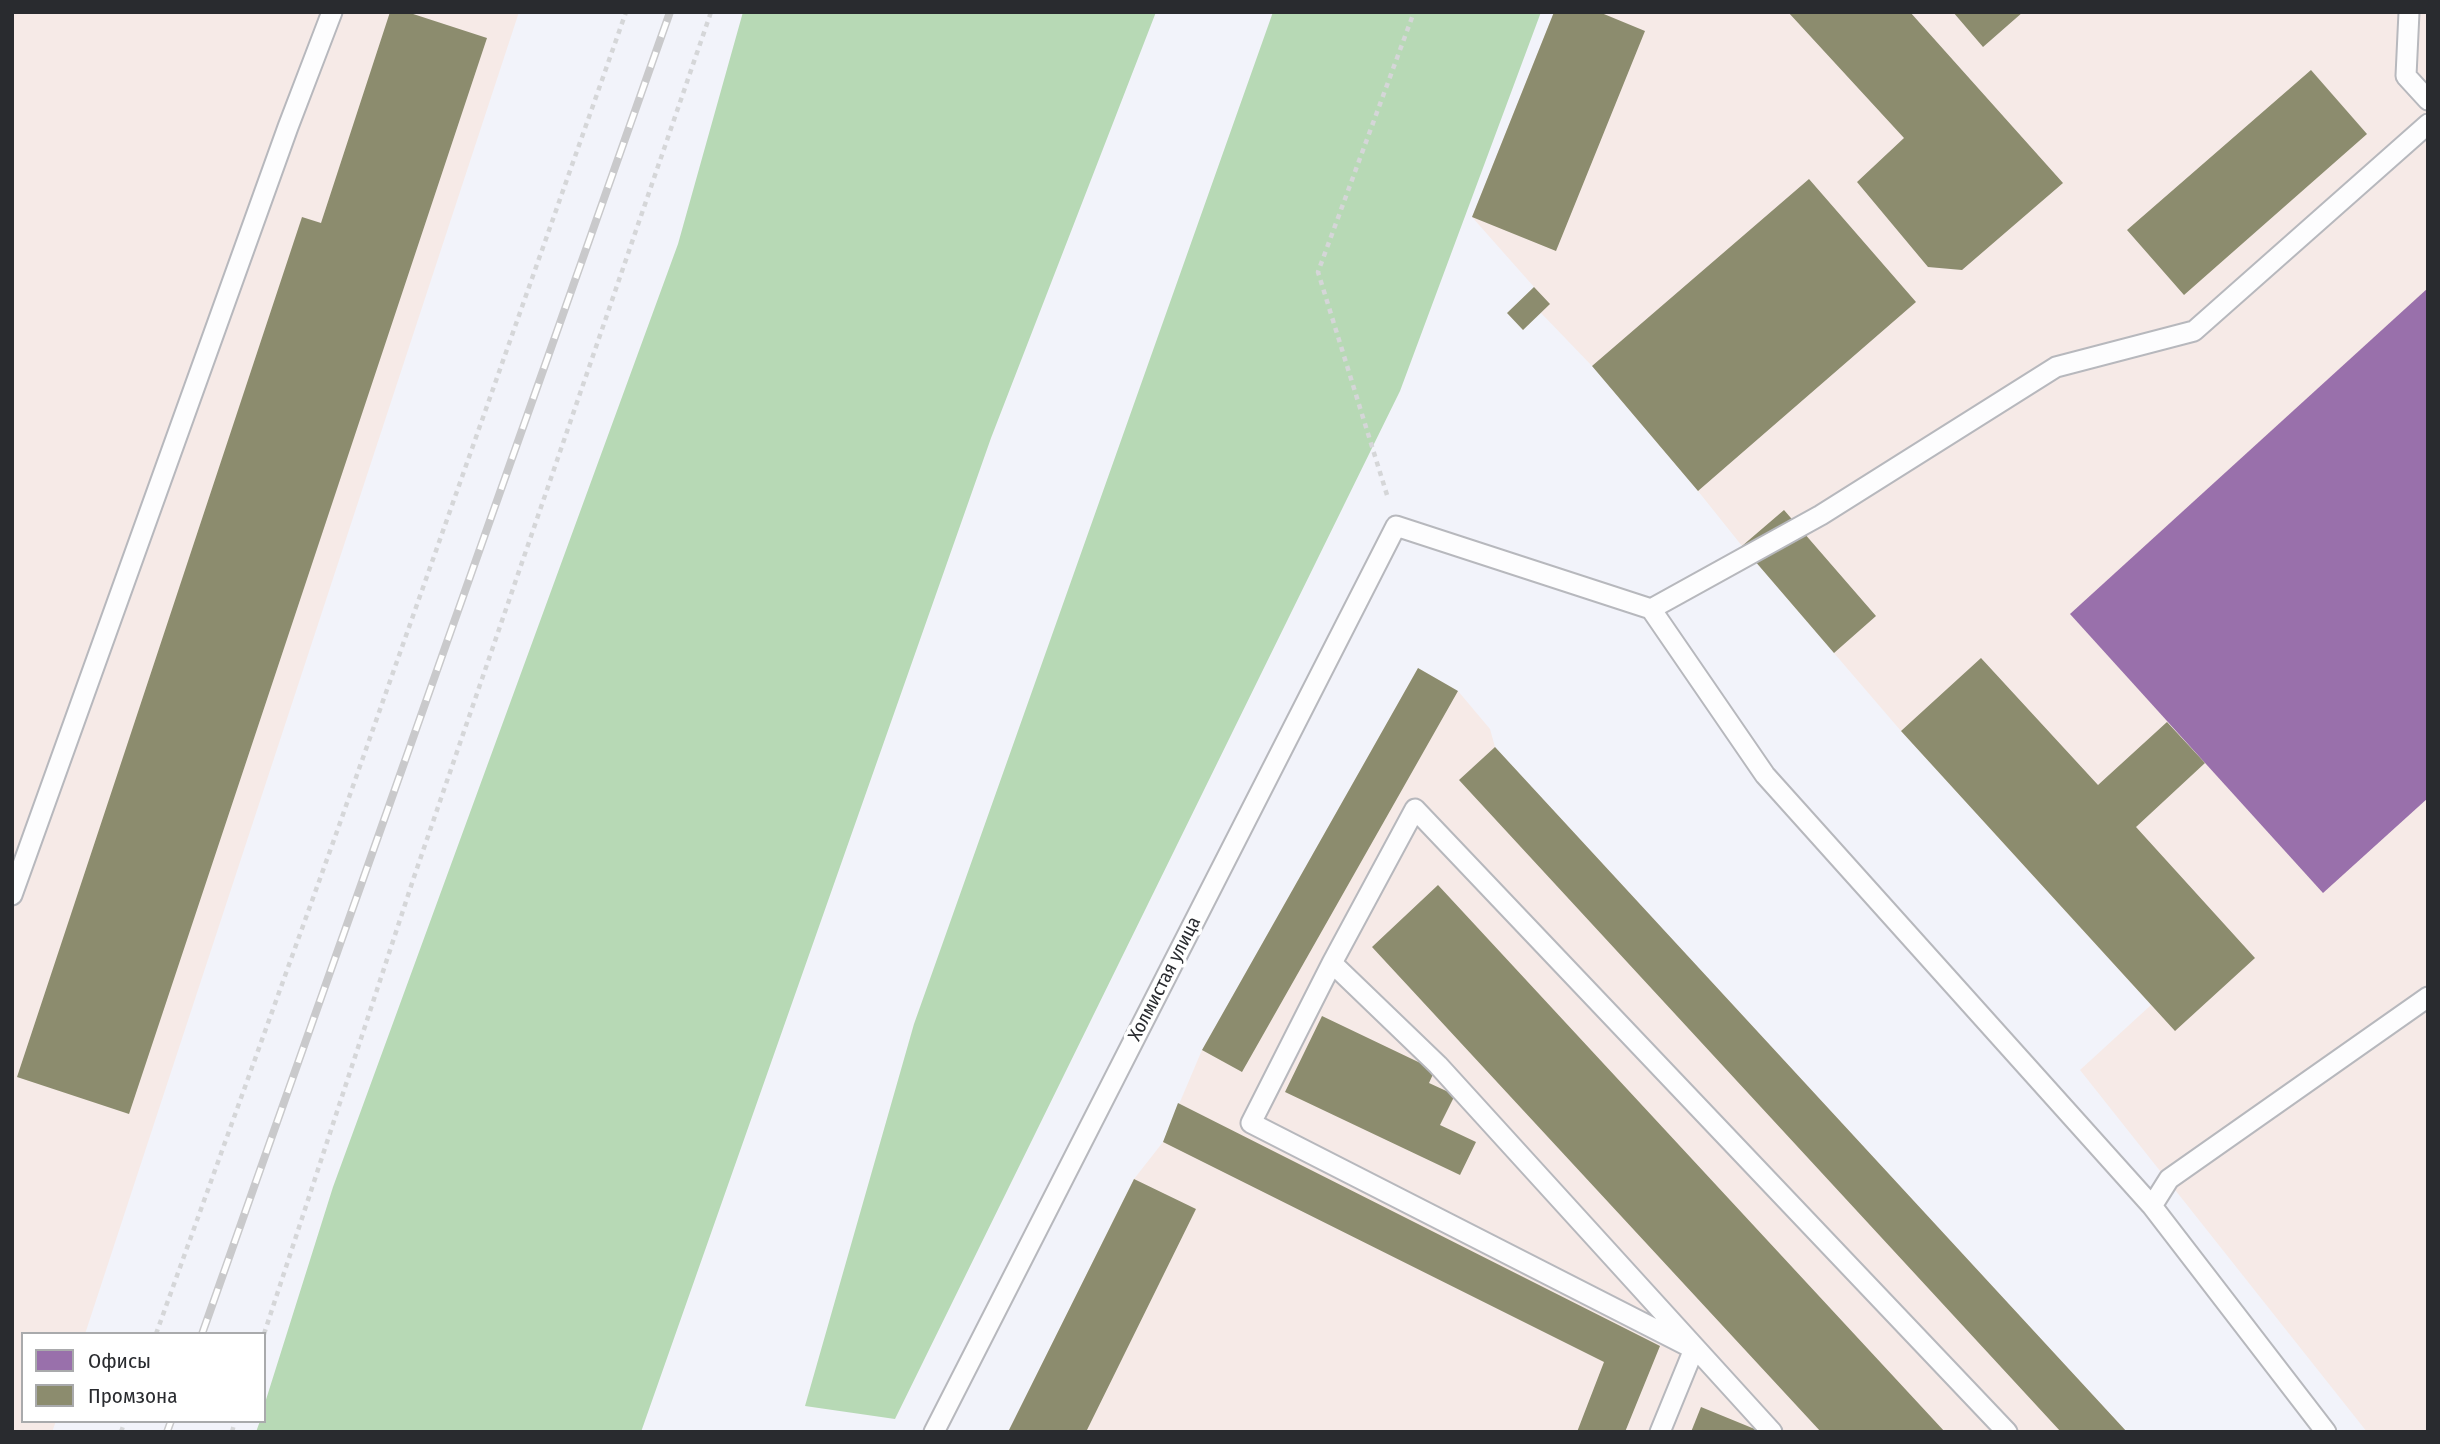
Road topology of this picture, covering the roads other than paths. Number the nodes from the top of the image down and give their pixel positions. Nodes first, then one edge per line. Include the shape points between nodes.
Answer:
1 (332, 12) edge
2 (2409, 12) edge
3 (2428, 100) edge
4 (2428, 124) edge
5 (1651, 610) junction
6 (12, 895) edge
7 (1332, 963) junction
8 (2428, 997) edge
9 (2152, 1206) junction
10 (1695, 1349) junction
11 (933, 1432) edge
12 (1660, 1432) edge
13 (1772, 1432) edge
14 (2007, 1432) edge
15 (2326, 1432) edge

1 - 6 lane
2 - 3 lane via 2406,76
4 - 5 lane via 2194,331 2056,366 1821,515
5 - 9 lane via 1765,775
5 - 11 lane, Холмистая улица via 1396,526
7 - 10 lane via 1438,1065
7 - 10 lane via 1251,1123
7 - 14 lane via 1415,809
8 - 9 lane via 2169,1179
9 - 15 lane
10 - 12 lane
10 - 13 lane

